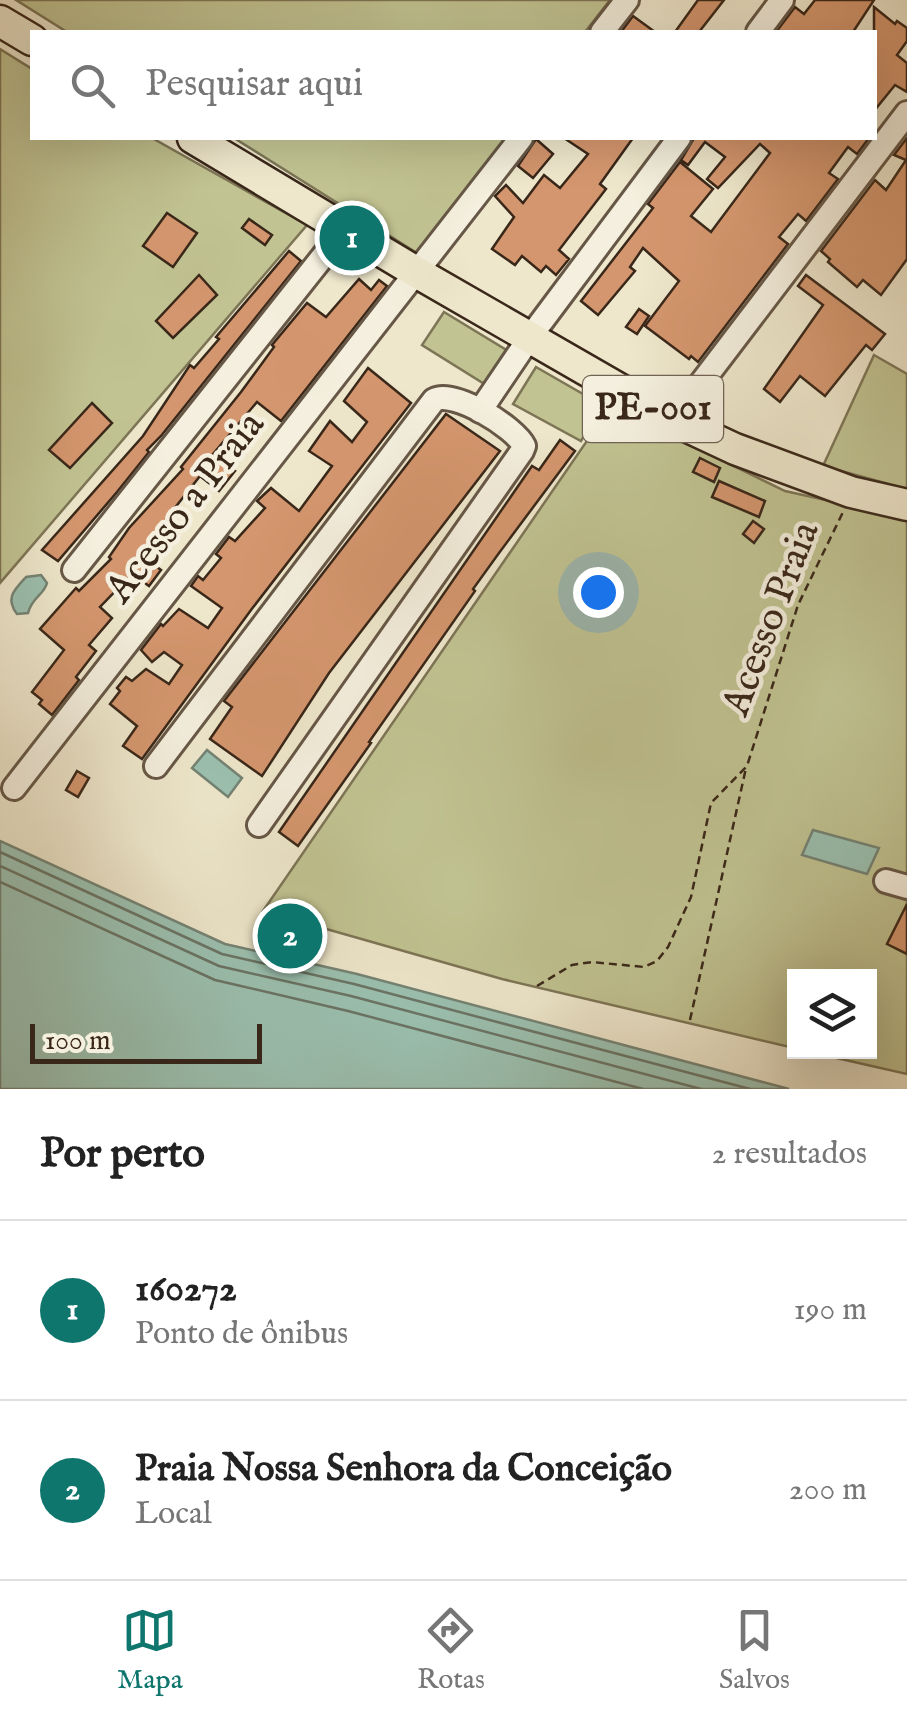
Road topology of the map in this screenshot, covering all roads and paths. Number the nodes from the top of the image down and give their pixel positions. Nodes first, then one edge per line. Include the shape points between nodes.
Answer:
1 (627, 0) edge
2 (782, 0) edge
3 (0, 21) edge
4 (604, 30) edge
5 (760, 30) edge
6 (30, 39) edge
7 (907, 113) edge
8 (196, 140) edge
9 (519, 140) edge
10 (678, 140) edge
11 (344, 230) junction
12 (411, 281) junction
13 (530, 337) junction
14 (480, 411) junction
15 (673, 420) junction
16 (851, 492) junction
17 (907, 505) edge
18 (74, 570) dead end
19 (156, 766) dead end
20 (746, 766) junction
21 (14, 788) dead end
22 (259, 825) dead end
23 (537, 986) dead end
24 (690, 1020) dead end

1 - 4 street
2 - 5 street
3 - 6 main road
7 - 15 street
8 - 11 main road, PE-001
9 - 12 street, Acesso a Praia
10 - 13 street
11 - 12 main road, PE-001
11 - 18 street
12 - 13 main road, PE-001
12 - 21 street, Acesso a Praia
13 - 14 street
13 - 15 main road, PE-001
14 - 19 street via 447,396 434,400
14 - 22 street via 518,436 522,452
15 - 16 main road, PE-001
16 - 17 main road, PE-001
16 - 20 path, Acesso Praia via 798,605
20 - 23 path, Acesso Praia via 712,803 691,897 657,961 644,967 572,965
20 - 24 path, Acesso Praia

